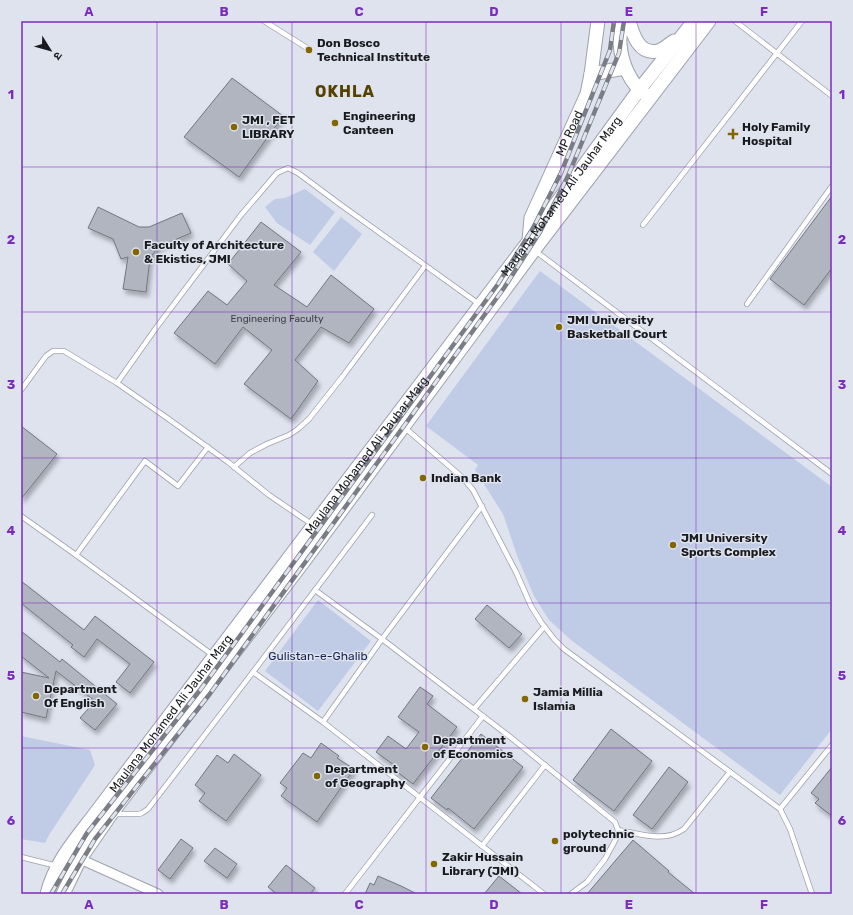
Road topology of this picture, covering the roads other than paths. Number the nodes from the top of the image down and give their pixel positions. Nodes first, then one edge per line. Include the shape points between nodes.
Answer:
1 (264, 21) edge
2 (598, 21) edge
3 (623, 21) edge
4 (629, 21) edge
5 (694, 21) edge
6 (709, 21) edge
7 (735, 21) edge
8 (802, 21) edge
9 (685, 33) junction
10 (307, 48) dead end
11 (777, 54) junction
12 (625, 68) junction
13 (592, 74) junction
14 (639, 90) junction
15 (832, 96) edge
16 (651, 98) junction
17 (832, 186) edge
18 (643, 225) dead end
19 (533, 246) junction
20 (426, 266) junction
21 (747, 304) dead end
22 (481, 305) junction
23 (117, 383) junction
24 (21, 390) edge
25 (404, 426) junction
26 (208, 447) junction
27 (234, 467) junction
28 (832, 474) edge
29 (482, 506) junction
30 (372, 515) dead end
31 (21, 516) edge
32 (313, 525) junction
33 (76, 555) junction
34 (315, 590) junction
35 (254, 604) junction
36 (265, 612) junction
37 (544, 627) junction
38 (382, 639) junction
39 (214, 656) junction
40 (253, 672) junction
41 (474, 709) junction
42 (483, 716) junction
43 (323, 722) junction
44 (832, 745) edge
45 (545, 765) junction
46 (730, 772) junction
47 (421, 798) junction
48 (780, 809) junction
49 (111, 814) junction
50 (618, 830) junction
51 (482, 846) junction
52 (21, 857) edge
53 (80, 859) junction
54 (58, 866) junction
55 (47, 894) edge
56 (63, 894) edge
57 (158, 894) edge
58 (346, 894) edge
59 (544, 894) edge
60 (571, 894) edge
61 (812, 894) edge

1 - 10 lane
2 - 13 main road, MP Road
3 - 12 main road via 620,42
4 - 9 main road via 638,46 649,51 659,51
5 - 9 main road, Maulana Mohamed Ali Jauhar Marg
6 - 16 main road, Maulana Mohamed Ali Jauhar Marg
7 - 11 lane
8 - 11 lane
9 - 14 main road, Maulana Mohamed Ali Jauhar Marg
11 - 15 lane
11 - 18 lane
12 - 13 main road
12 - 14 main road
13 - 19 main road, MP Road via 587,94 531,218
14 - 16 main road
14 - 19 main road, Maulana Mohamed Ali Jauhar Marg
16 - 19 main road, Maulana Mohamed Ali Jauhar Marg
17 - 21 lane
19 - 22 main road, Maulana Mohamed Ali Jauhar Marg
19 - 25 main road, Maulana Mohamed Ali Jauhar Marg
19 - 28 lane
20 - 22 lane
20 - 23 lane via 298,173 292,169 283,170 277,173 241,214
20 - 27 lane via 309,419 294,432 250,453
22 - 32 main road, Maulana Mohamed Ali Jauhar Marg
23 - 24 lane via 64,351 53,351 46,356
23 - 26 lane
25 - 29 lane via 463,478
25 - 36 main road, Maulana Mohamed Ali Jauhar Marg
26 - 27 lane
26 - 33 lane via 178,486 145,461
27 - 32 lane
29 - 37 lane via 516,572 530,606
29 - 38 lane
30 - 34 lane
31 - 33 lane
32 - 35 main road, Maulana Mohamed Ali Jauhar Marg
33 - 39 lane
34 - 38 lane
34 - 40 lane
35 - 36 main road
35 - 39 main road, Maulana Mohamed Ali Jauhar Marg
36 - 49 main road, Maulana Mohamed Ali Jauhar Marg
37 - 41 lane
37 - 46 lane via 564,648
38 - 41 lane
38 - 43 lane
39 - 54 main road, Maulana Mohamed Ali Jauhar Marg
40 - 43 lane
40 - 49 lane via 148,809 139,814
41 - 42 lane
42 - 45 lane
42 - 47 lane
43 - 47 lane
44 - 48 lane
45 - 50 lane via 615,822
45 - 51 lane
46 - 48 lane
46 - 50 lane via 678,833 665,837
47 - 51 lane
47 - 58 lane
48 - 61 lane via 790,829
49 - 53 main road, Maulana Mohamed Ali Jauhar Marg
50 - 60 lane via 612,849 596,872
51 - 59 lane
52 - 54 lane
53 - 56 main road, Maulana Mohamed Ali Jauhar Marg
53 - 57 street
54 - 55 main road, Maulana Mohamed Ali Jauhar Marg

